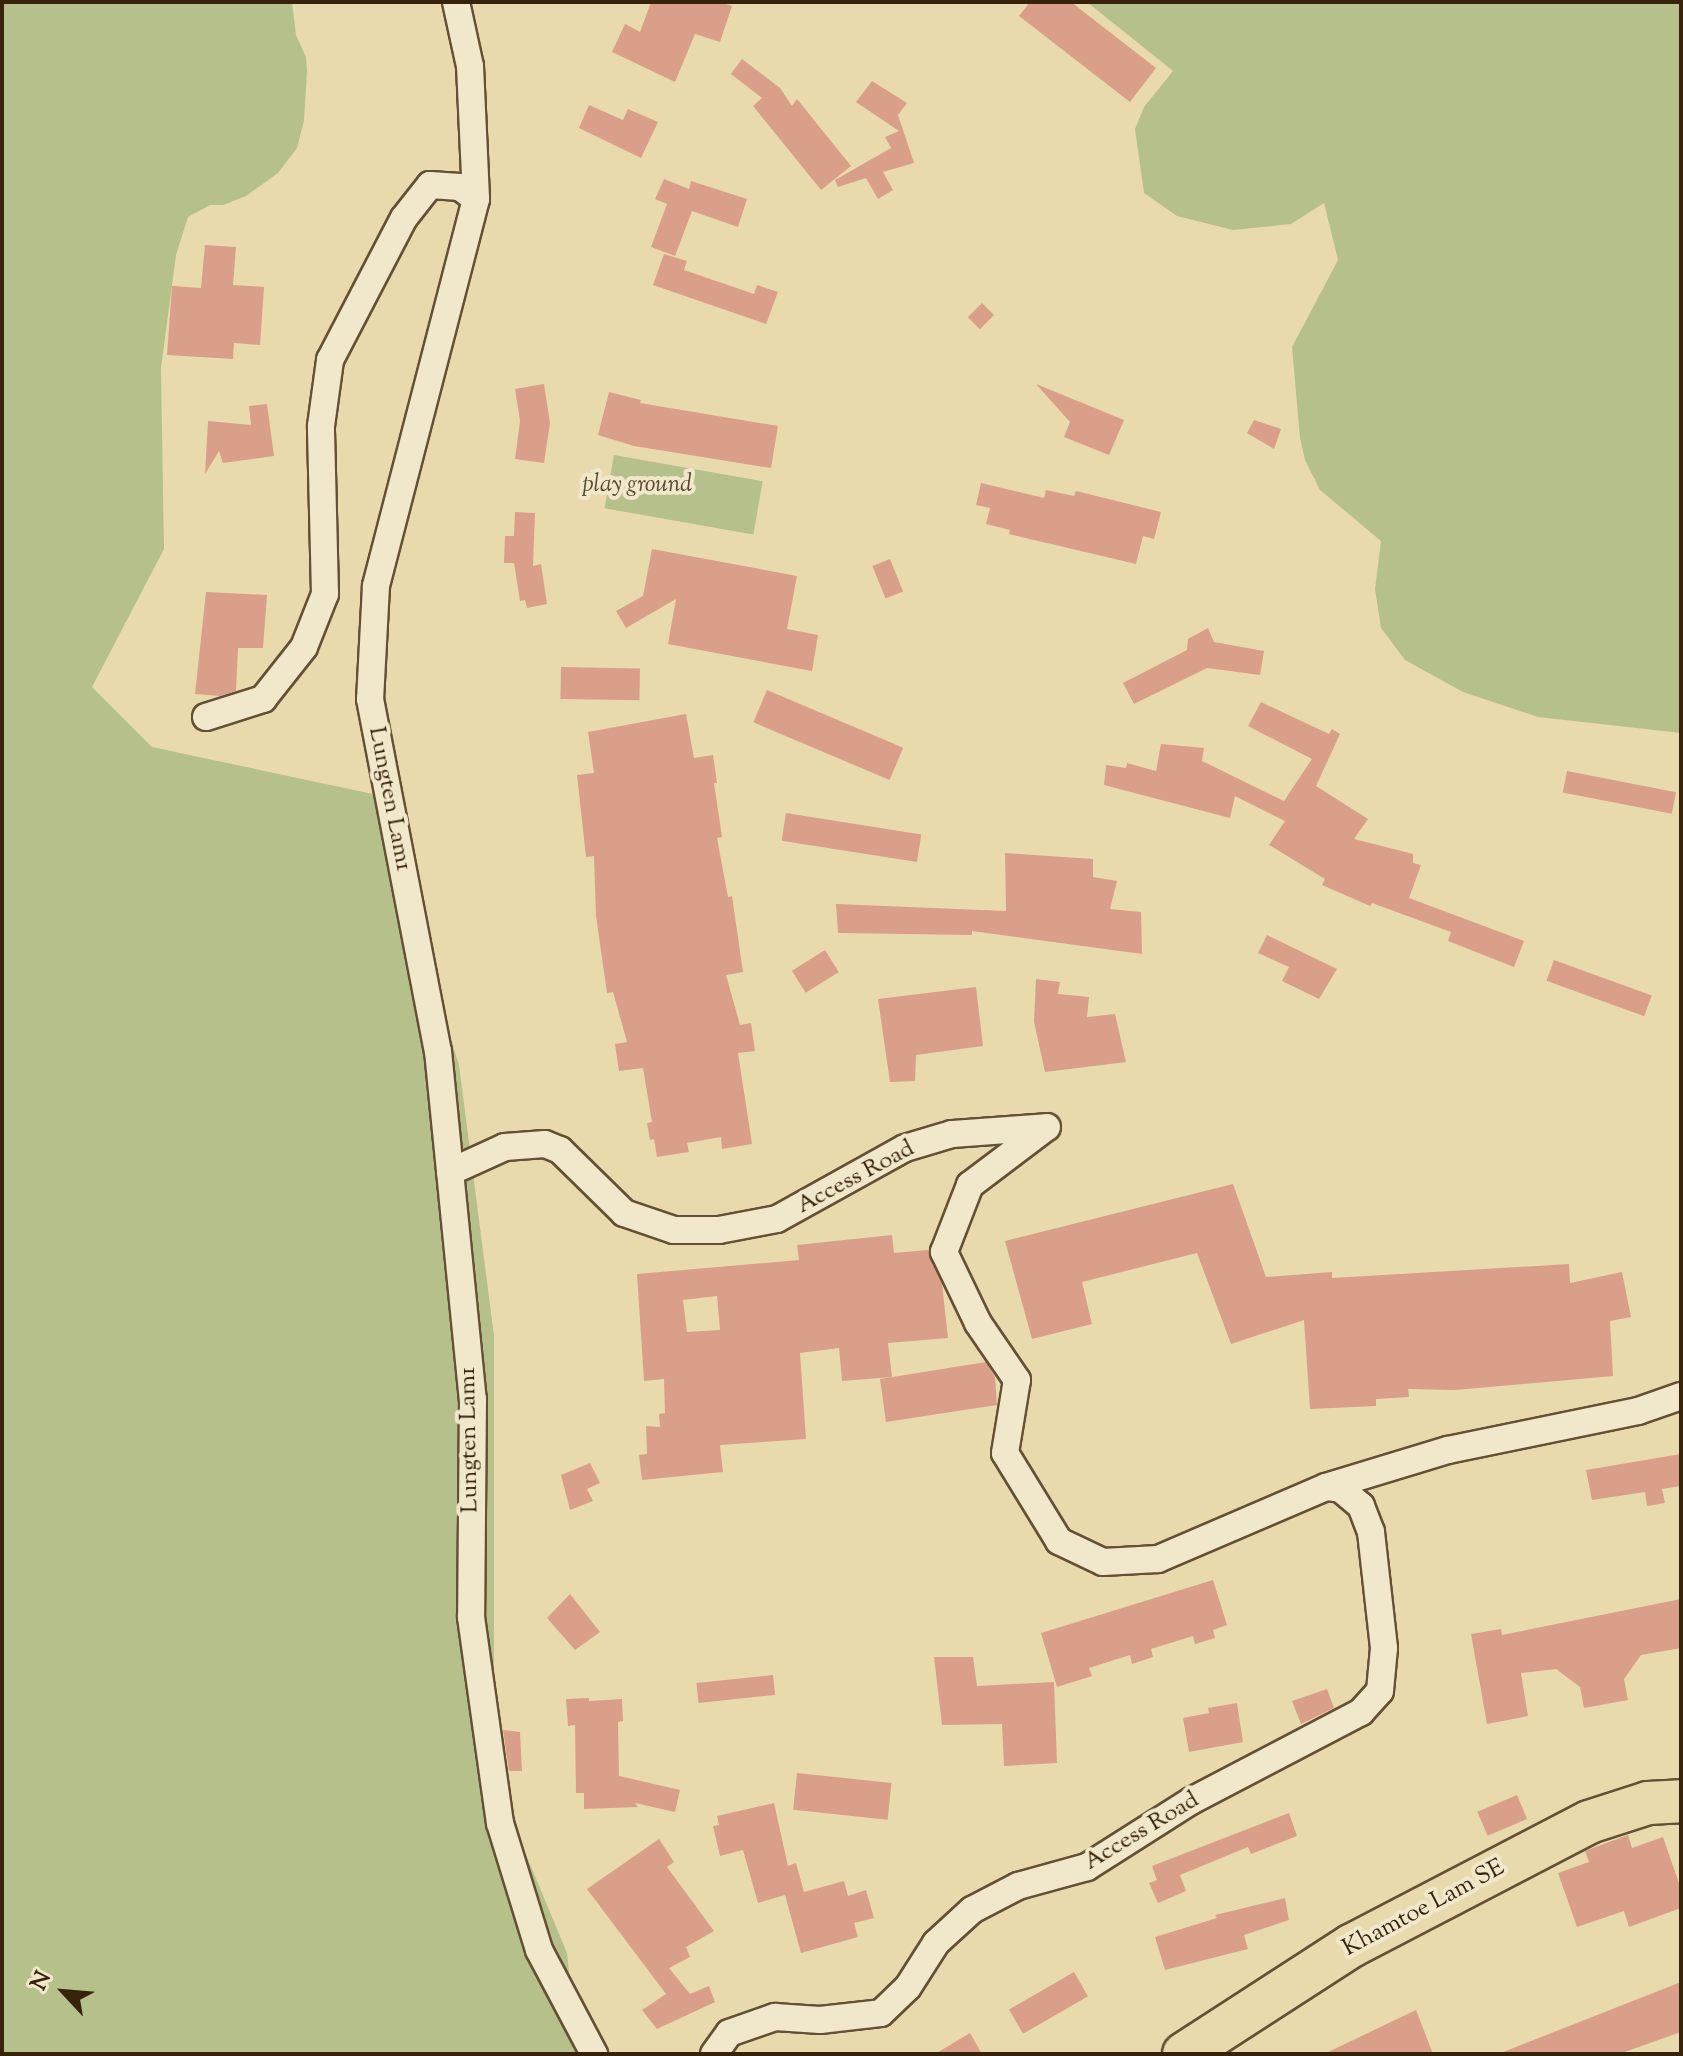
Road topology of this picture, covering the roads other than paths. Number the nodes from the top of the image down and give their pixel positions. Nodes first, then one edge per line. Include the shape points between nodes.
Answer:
1 (456, 2) edge
2 (476, 199) junction
3 (206, 717) dead end
4 (450, 1172) junction
5 (1681, 1396) edge
6 (1326, 1487) junction
7 (1681, 1801) edge
8 (594, 2054) edge
9 (714, 2054) edge
10 (1184, 2054) edge

1 - 2 street, Lungten Lam1 via 470,66
2 - 3 street via 460,187 430,185 404,218 330,360 321,426 325,594 304,647 263,699
2 - 4 street, Lungten Lam1 via 376,586 370,699 438,1051
4 - 6 street, Access Road via 505,1147 545,1144 560,1150 624,1213 674,1230 719,1230 777,1219 905,1148 952,1134 1047,1127 970,1185 944,1252 978,1323 1017,1380 1005,1453 1059,1541 1103,1562 1158,1559
4 - 8 street, Lungten Lam1 via 473,1399 471,1617 500,1823 539,1950
5 - 6 street, Access Road via 1638,1411 1448,1450
6 - 9 street, Access Road via 1341,1489 1361,1506 1371,1532 1384,1648 1380,1691 1361,1712 1191,1801 1087,1867 1018,1886 972,1910 936,1943 908,1987 881,2013 820,2020 775,2017 729,2033
7 - 10 main road, Khamtoe Lam SE via 1648,1803 1589,1822 1351,1946

